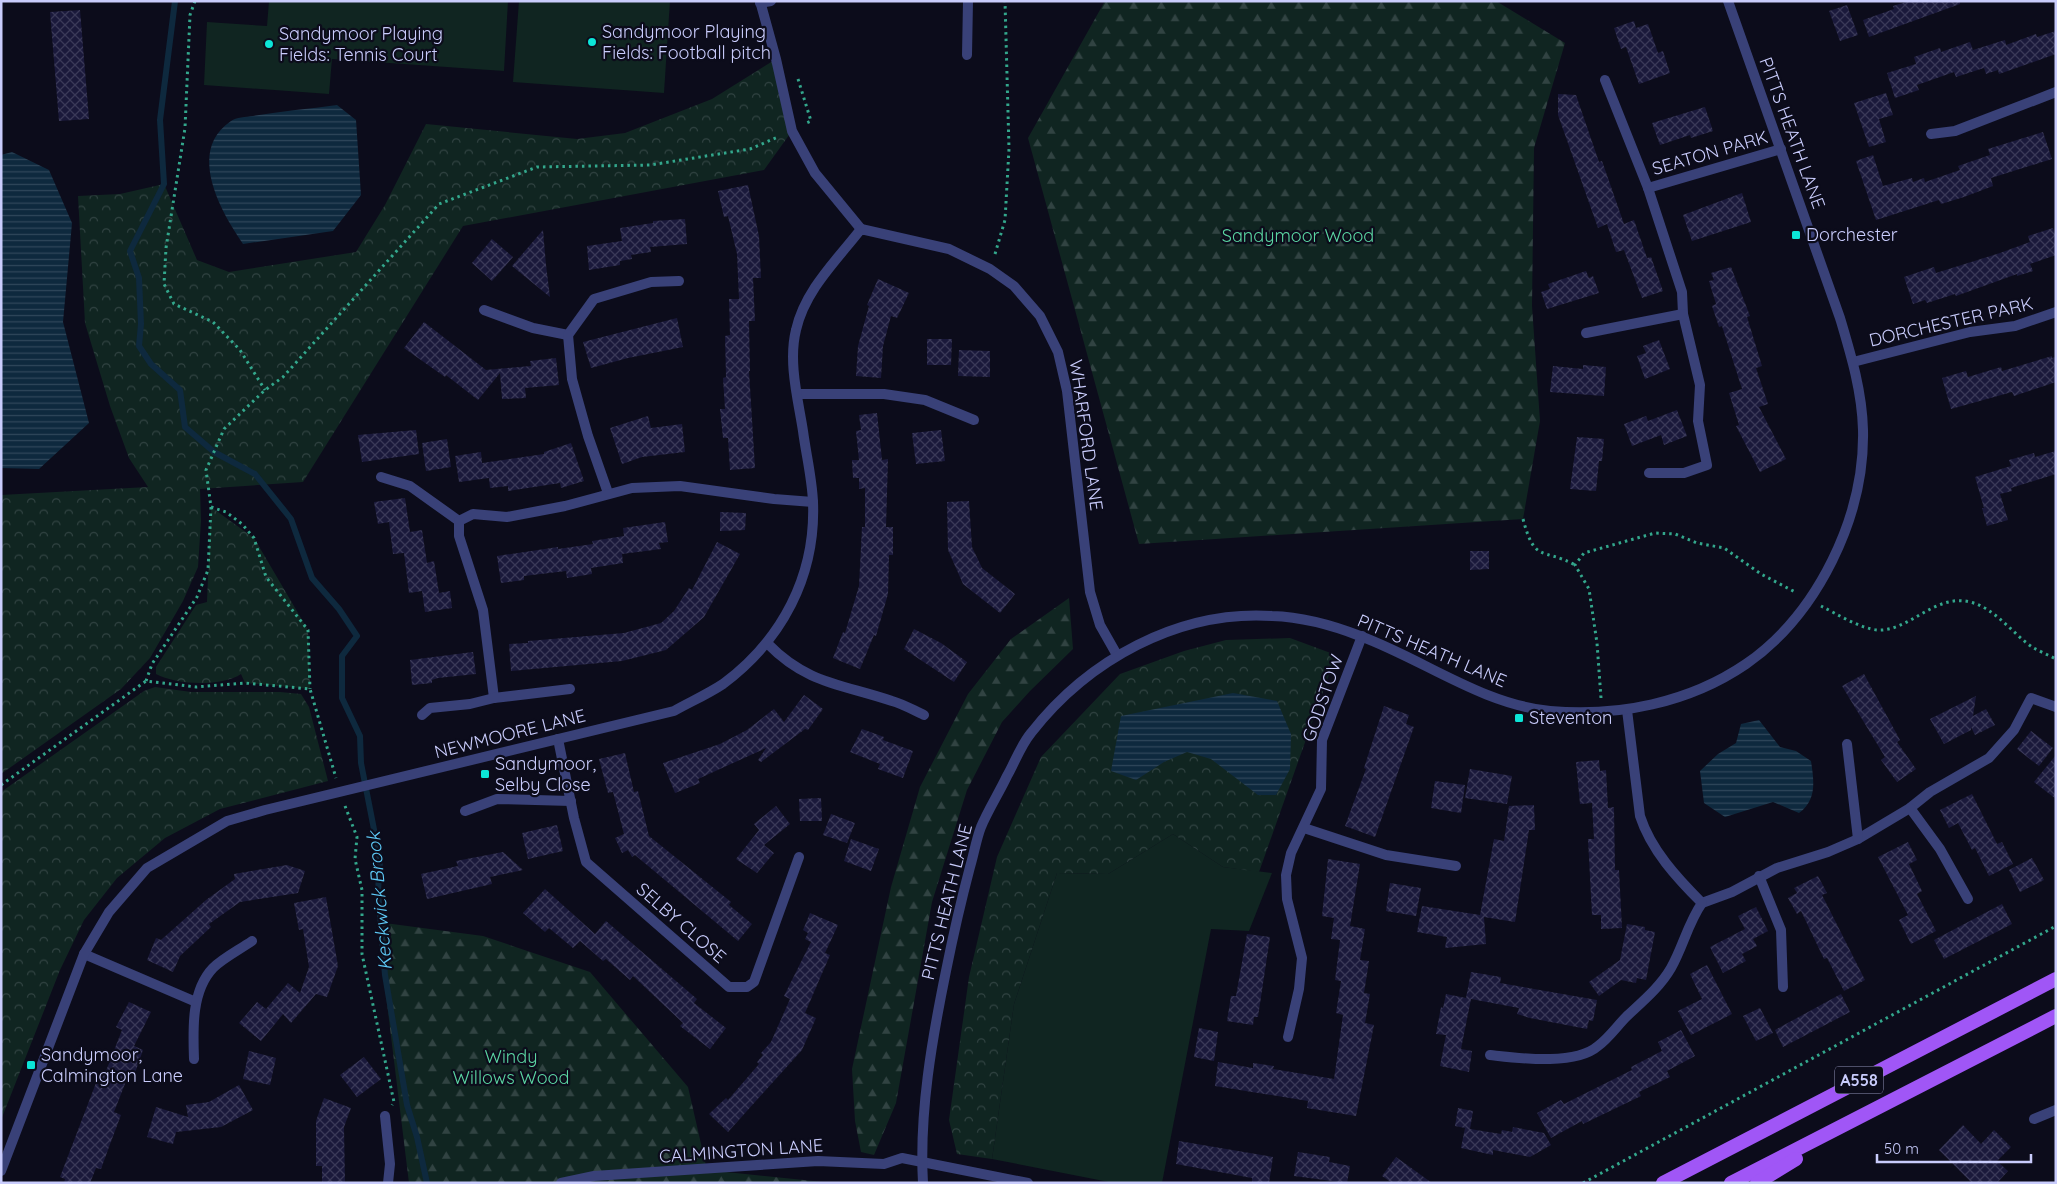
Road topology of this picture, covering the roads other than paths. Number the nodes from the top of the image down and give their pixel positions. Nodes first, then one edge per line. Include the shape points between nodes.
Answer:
1 (968, 1) edge
2 (1728, 1) edge
3 (764, 2) edge
4 (967, 55) dead end
5 (1605, 80) dead end
6 (2056, 92) edge
7 (1931, 134) dead end
8 (1780, 149) junction
9 (1648, 188) junction
10 (861, 229) junction
11 (679, 281) dead end
12 (484, 310) dead end
13 (2056, 312) edge
14 (1683, 314) junction
15 (1586, 333) dead end
16 (568, 335) junction
17 (1853, 362) junction
18 (798, 394) junction
19 (974, 420) dead end
20 (1649, 473) dead end
21 (382, 478) dead end
22 (608, 493) junction
23 (813, 502) junction
24 (459, 521) junction
25 (1362, 636) junction
26 (768, 644) junction
27 (1117, 655) junction
28 (570, 689) dead end
29 (494, 698) junction
30 (2056, 707) edge
31 (1627, 710) junction
32 (422, 715) dead end
33 (924, 715) dead end
34 (558, 739) junction
35 (1847, 744) dead end
36 (571, 801) junction
37 (1910, 808) junction
38 (466, 811) dead end
39 (1304, 828) junction
40 (1858, 839) junction
41 (799, 857) dead end
42 (1456, 866) dead end
43 (1759, 876) junction
44 (1968, 899) dead end
45 (1702, 903) junction
46 (252, 941) dead end
47 (84, 954) junction
48 (2056, 979) edge
49 (1783, 987) dead end
50 (196, 1002) junction
51 (2056, 1016) edge
52 (1288, 1037) dead end
53 (1490, 1055) dead end
54 (194, 1059) dead end
55 (1872, 1110) junction
56 (2056, 1110) edge
57 (385, 1116) road end
58 (2034, 1119) dead end
59 (922, 1161) junction
60 (1, 1171) edge
61 (388, 1183) edge
62 (561, 1183) edge
63 (923, 1183) edge
64 (1028, 1183) edge
65 (1663, 1183) edge
66 (1731, 1183) edge
67 (1758, 1183) edge

1 - 4 street
2 - 8 street, PITTS HEATH LANE
3 - 10 street via 792,131 815,173
5 - 9 street, SEATON PARK
6 - 7 street via 1955,131
8 - 9 street, SEATON PARK
8 - 17 street, PITTS HEATH LANE
9 - 14 street, SEATON PARK via 1682,292
10 - 18 street, NEWMOORE LANE via 805,304 796,330 793,362
10 - 27 street, WHARFORD LANE via 949,248 990,269 1014,286 1040,316 1058,352 1067,391 1090,592 1100,625
11 - 16 street via 651,282 594,299
12 - 16 street via 533,328
13 - 17 street, DORCHESTER PARK via 2015,326 1970,332
14 - 15 street
14 - 20 street, SEATON PARK via 1700,385 1698,421 1707,466 1684,473
16 - 22 street via 572,379
17 - 31 street, PITTS HEATH LANE via 1863,432 1859,482 1846,531 1828,569 1808,600 1780,633 1746,664 1664,702
18 - 19 street via 884,394 925,400
18 - 23 street, NEWMOORE LANE
21 - 24 street via 410,486
22 - 23 street via 632,488 680,486
22 - 24 street via 565,506 507,517 473,514
23 - 26 street, NEWMOORE LANE via 810,548 799,587 785,619
24 - 29 street via 459,536 483,610
25 - 27 street, PITTS HEATH LANE via 1318,622 1271,615 1216,619 1164,632
25 - 31 street, PITTS HEATH LANE via 1497,698 1546,710 1602,713
25 - 39 street, GODSTOW via 1322,740 1321,789
26 - 33 street via 785,661 822,682 894,701
26 - 34 street, NEWMOORE LANE via 722,684 674,711
27 - 59 street, PITTS HEATH LANE via 1064,695 1028,736 981,828 954,927 938,1009
28 - 29 street
29 - 32 street via 430,708
30 - 37 street via 2031,698 2014,730 1989,758 1930,792
31 - 45 street via 1644,831
34 - 36 street, SELBY CLOSE
34 - 47 street, NEWMOORE LANE via 227,821 146,868 109,912
35 - 40 street
36 - 38 street via 497,799
36 - 41 street, SELBY CLOSE via 586,862 729,987 747,987 754,982
37 - 40 street
37 - 44 street via 1940,849
39 - 42 street via 1386,855
39 - 52 street, GODSTOW via 1291,853 1286,875 1288,899 1302,958 1300,989
40 - 43 street
43 - 45 street via 1732,892
43 - 49 street via 1781,930
45 - 53 street via 1671,967 1658,986 1597,1048 1581,1055 1560,1058
46 - 50 street via 212,968
47 - 50 street
47 - 60 street, NEWMOORE LANE
48 - 65 main road, A558
50 - 54 street
51 - 55 main road, A558
55 - 66 main road, A558
55 - 67 main road
56 - 58 street
57 - 61 street via 390,1164
59 - 62 street, CALMINGTON LANE via 902,1158 884,1164 818,1161 594,1176
59 - 63 street, PITTS HEATH LANE
59 - 64 street, CALMINGTON LANE

